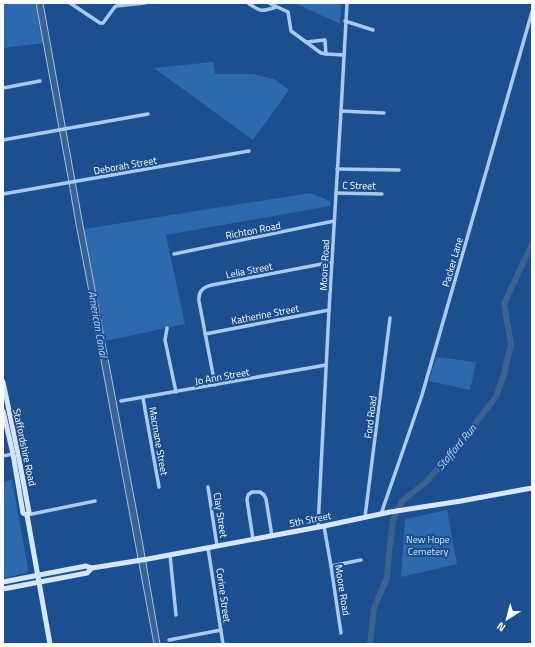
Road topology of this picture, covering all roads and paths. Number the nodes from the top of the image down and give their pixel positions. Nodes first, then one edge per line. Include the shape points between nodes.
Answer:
1 (145, 3) edge
2 (248, 3) edge
3 (269, 3) edge
4 (346, 3) edge
5 (73, 4) edge
6 (276, 7) junction
7 (532, 12) edge
8 (345, 21) junction
9 (373, 30) dead end
10 (306, 42) junction
11 (326, 54) junction
12 (344, 56) junction
13 (40, 81) dead end
14 (3, 88) edge
15 (341, 111) junction
16 (384, 113) dead end
17 (148, 114) dead end
18 (3, 140) edge
19 (249, 151) dead end
20 (337, 169) junction
21 (399, 170) dead end
22 (336, 193) junction
23 (3, 194) edge
24 (382, 194) dead end
25 (334, 221) junction
26 (174, 254) dead end
27 (332, 262) junction
28 (329, 310) junction
29 (390, 318) dead end
30 (167, 328) dead end
31 (205, 334) junction
32 (326, 365) junction
33 (3, 382) edge
34 (215, 385) junction
35 (176, 392) junction
36 (144, 398) junction
37 (120, 401) dead end
38 (3, 414) edge
39 (16, 454) junction
40 (3, 456) edge
41 (159, 487) dead end
42 (208, 487) dead end
43 (532, 488) edge
44 (95, 501) dead end
45 (381, 514) junction
46 (27, 515) junction
47 (365, 517) junction
48 (324, 526) junction
49 (318, 527) junction
50 (272, 536) junction
51 (254, 539) junction
52 (218, 546) junction
53 (208, 548) junction
54 (170, 555) junction
55 (361, 560) dead end
56 (331, 566) junction
57 (92, 568) junction
58 (66, 570) junction
59 (38, 575) junction
60 (69, 576) junction
61 (3, 582) edge
62 (39, 582) junction
63 (3, 589) edge
64 (176, 615) dead end
65 (221, 630) junction
66 (341, 633) dead end
67 (169, 640) dead end
68 (50, 644) edge
69 (223, 644) edge

1 - 5 street via 116,6 103,23
2 - 6 street via 261,11
3 - 6 street
4 - 8 street, Moore Road
6 - 10 street via 288,12 291,31
7 - 45 street, Packer Lane via 422,395
8 - 9 street
8 - 12 street, Moore Road
10 - 11 street
10 - 11 street via 325,40
11 - 12 street
12 - 15 street, Moore Road
13 - 14 street
15 - 16 street
15 - 20 street, Moore Road
17 - 18 street
19 - 23 street, Deborah Street
20 - 21 street
20 - 22 street, Moore Road
22 - 24 street, C Street
22 - 25 street, Moore Road
25 - 26 street, Richton Road
25 - 27 street, Moore Road
27 - 28 street, Moore Road
27 - 31 street, Lelia Street via 205,287 198,297
28 - 31 street, Katherine Street
28 - 32 street, Moore Road
29 - 47 street, Ford Road
30 - 35 street via 166,340
31 - 34 street, Lelia Street
32 - 34 street, Jo Ann Street
32 - 49 street, Moore Road
33 - 39 main road, Staffordshire Road
34 - 35 street, Jo Ann Street
35 - 36 street, Jo Ann Street
36 - 37 street, Jo Ann Street
36 - 41 street, Macmane Street
38 - 39 main road, Staffordshire Road
39 - 40 street
39 - 46 main road, Staffordshire Road via 29,512
42 - 52 street, Clay Street
43 - 45 main road, 5th Street
44 - 46 street
45 - 47 main road, 5th Street
46 - 59 main road, Staffordshire Road
47 - 48 main road, 5th Street
48 - 49 main road, 5th Street
48 - 56 street, Moore Road
49 - 50 main road, 5th Street
50 - 51 main road, 5th Street
50 - 51 street via 266,499 260,492 252,492 247,500
51 - 52 main road, 5th Street
52 - 53 main road, 5th Street
53 - 54 main road, 5th Street
53 - 65 street, Corine Street
54 - 57 main road, 5th Street
54 - 64 street
55 - 56 street
56 - 66 street, Moore Road
57 - 58 main road, 5th Street via 86,566
57 - 60 main road, 5th Street via 87,573
58 - 59 main road, 5th Street
58 - 60 main road
59 - 61 main road, 5th Street
59 - 62 main road, Staffordshire Road
60 - 62 main road, 5th Street
62 - 63 main road, 5th Street
62 - 68 main road, Staffordshire Road
65 - 67 street
65 - 69 street, Corine Street

